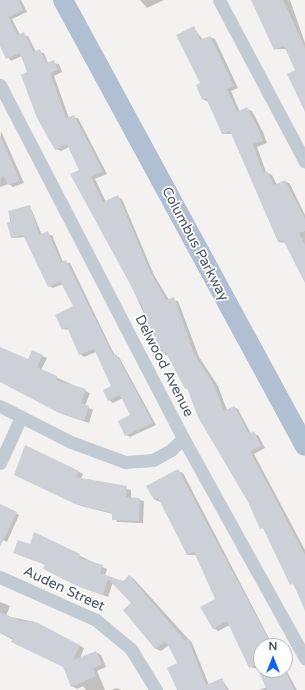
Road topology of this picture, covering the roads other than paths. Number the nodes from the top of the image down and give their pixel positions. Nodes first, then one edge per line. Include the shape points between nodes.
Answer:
1 (63, 0) edge
2 (72, 0) edge
3 (219, 0) edge
4 (86, 42) junction
5 (0, 85) edge
6 (4, 104) edge
7 (305, 162) edge
8 (0, 406) edge
9 (21, 417) junction
10 (183, 438) junction
11 (305, 446) edge
12 (0, 463) edge
13 (0, 577) edge
14 (305, 658) edge
15 (156, 690) edge

1 - 4 main road, Columbus Parkway
2 - 4 main road, Columbus Parkway
3 - 7 street
4 - 11 main road, Columbus Parkway
5 - 6 street, Delwood Avenue
6 - 10 street, Delwood Avenue
8 - 9 street
9 - 10 street via 71,442 124,462 153,460 171,450
9 - 12 street
10 - 14 street, Delwood Avenue
13 - 15 street, Auden Street via 96,620 130,649

